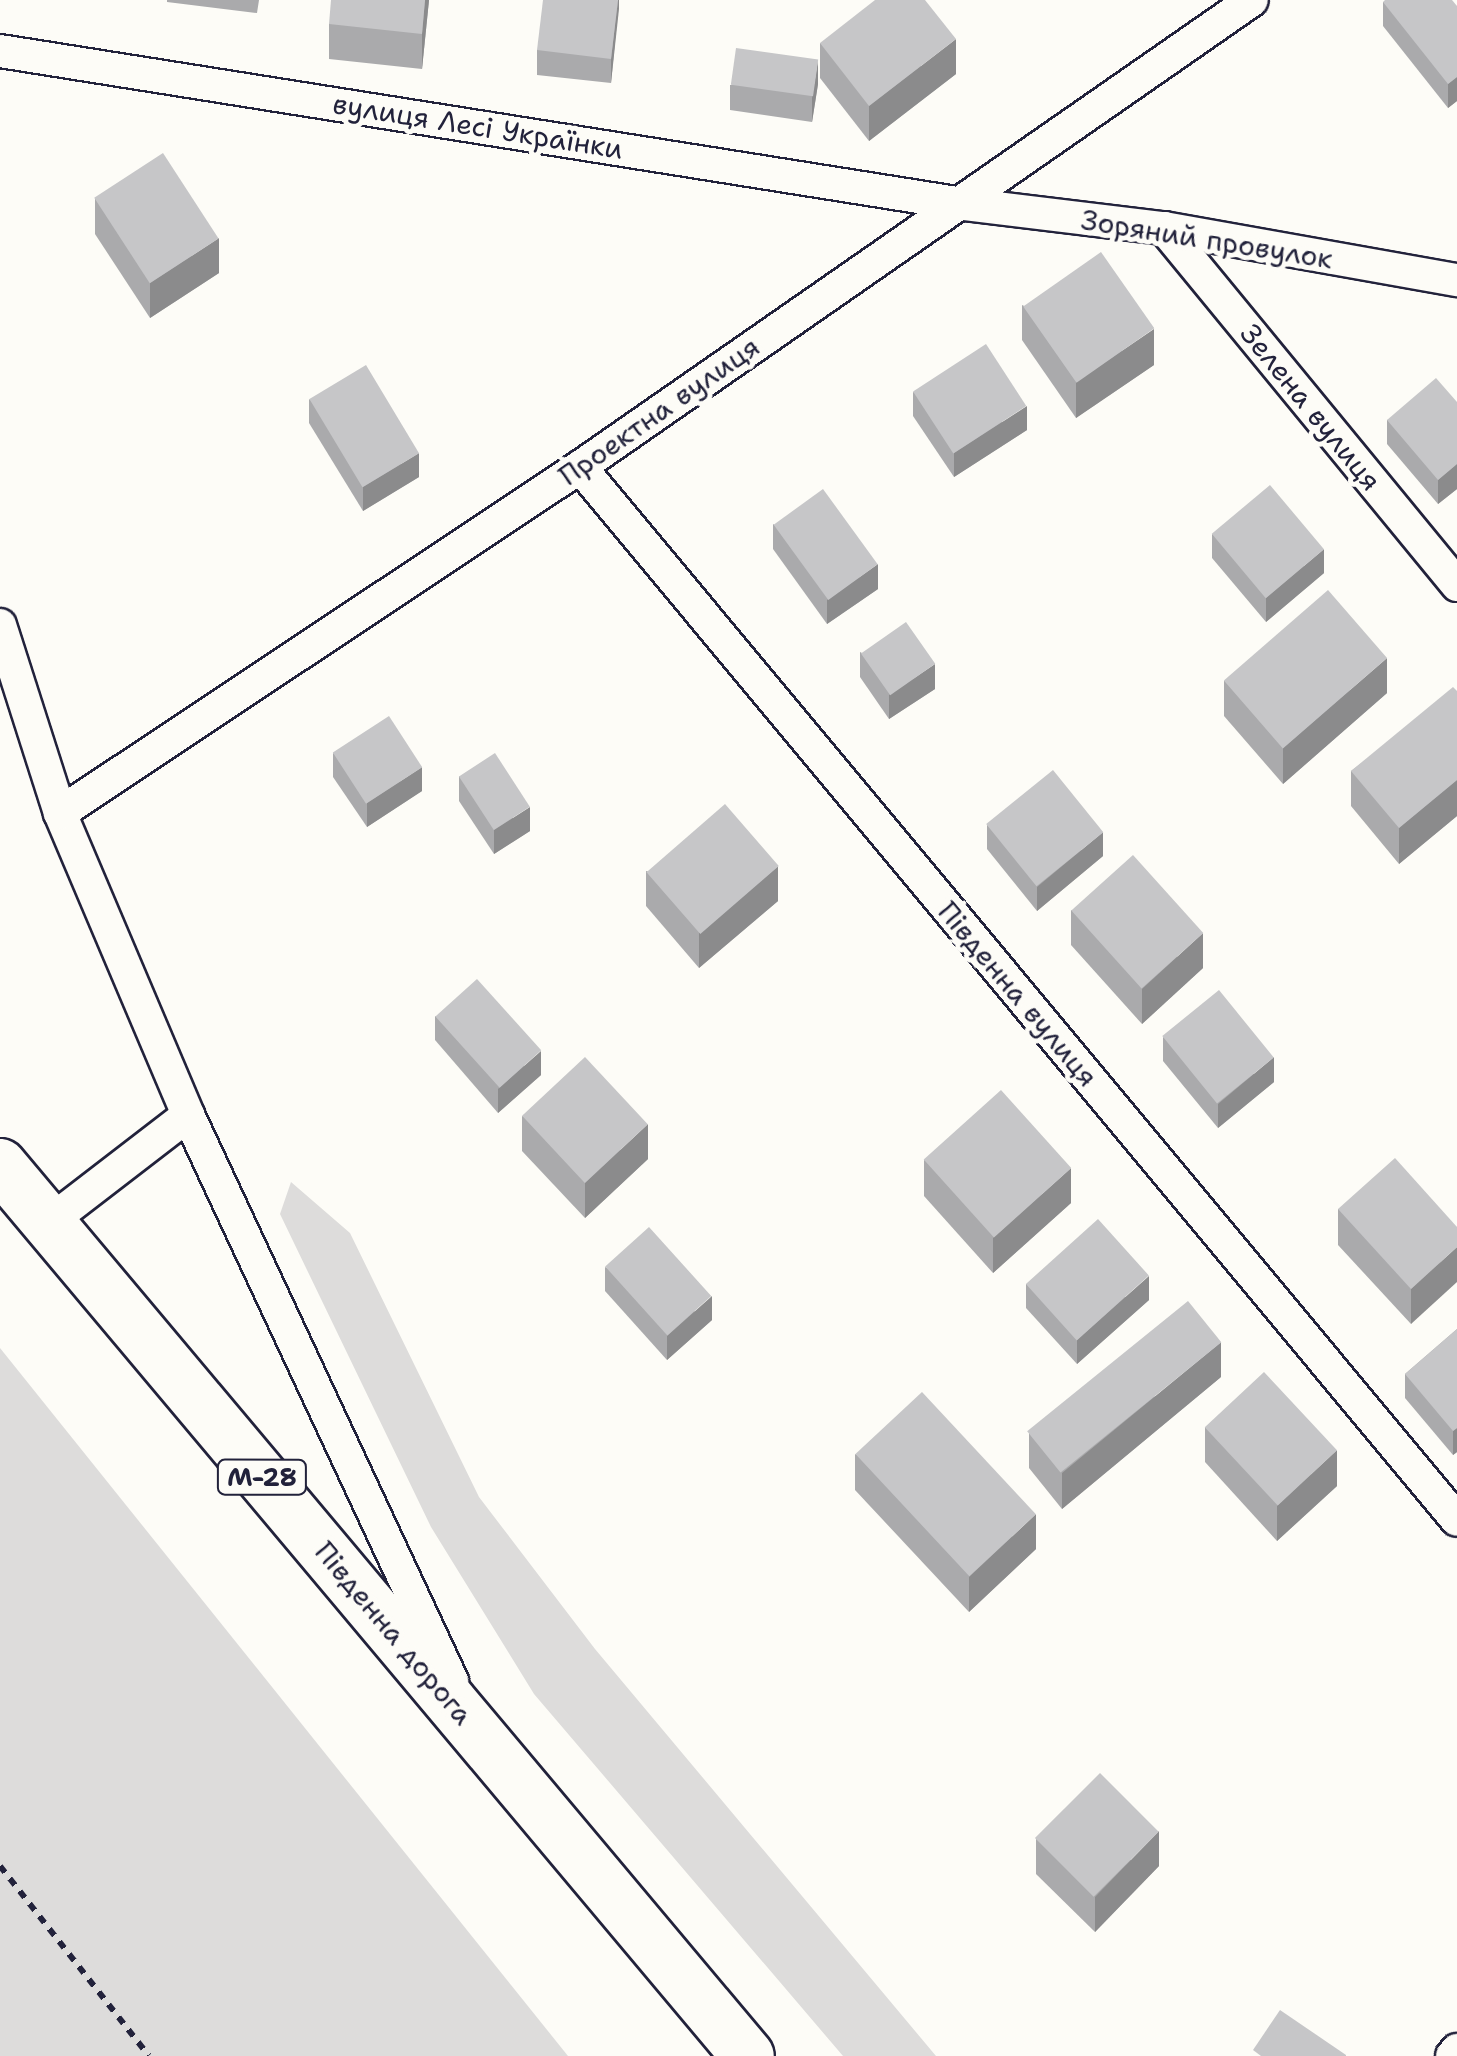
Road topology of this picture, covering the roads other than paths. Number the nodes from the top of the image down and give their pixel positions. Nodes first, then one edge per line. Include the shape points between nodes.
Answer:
1 (1252, 0) edge
2 (0, 52) edge
3 (956, 204) junction
4 (1164, 228) junction
5 (1457, 280) edge
6 (580, 467) junction
7 (1457, 585) edge
8 (0, 625) edge
9 (60, 813) junction
10 (188, 1116) junction
11 (0, 1166) edge
12 (48, 1223) junction
13 (1457, 1520) edge
14 (476, 1730) junction
15 (748, 2056) edge

1 - 3 street, Проектна вулиця
2 - 3 street, вулиця Лесі Українки
3 - 4 street, Зоряний провулок
3 - 6 street, Проектна вулиця
4 - 5 street, Зоряний провулок
4 - 7 street, Зелена вулиця
6 - 9 street, Проектна вулиця
6 - 13 street, Південна вулиця
8 - 9 street
9 - 10 street
10 - 12 street
10 - 14 street
11 - 12 highway, Південна дорога / М-28
12 - 14 highway, Південна дорога / М-28
14 - 15 highway, Південна дорога / М-28

